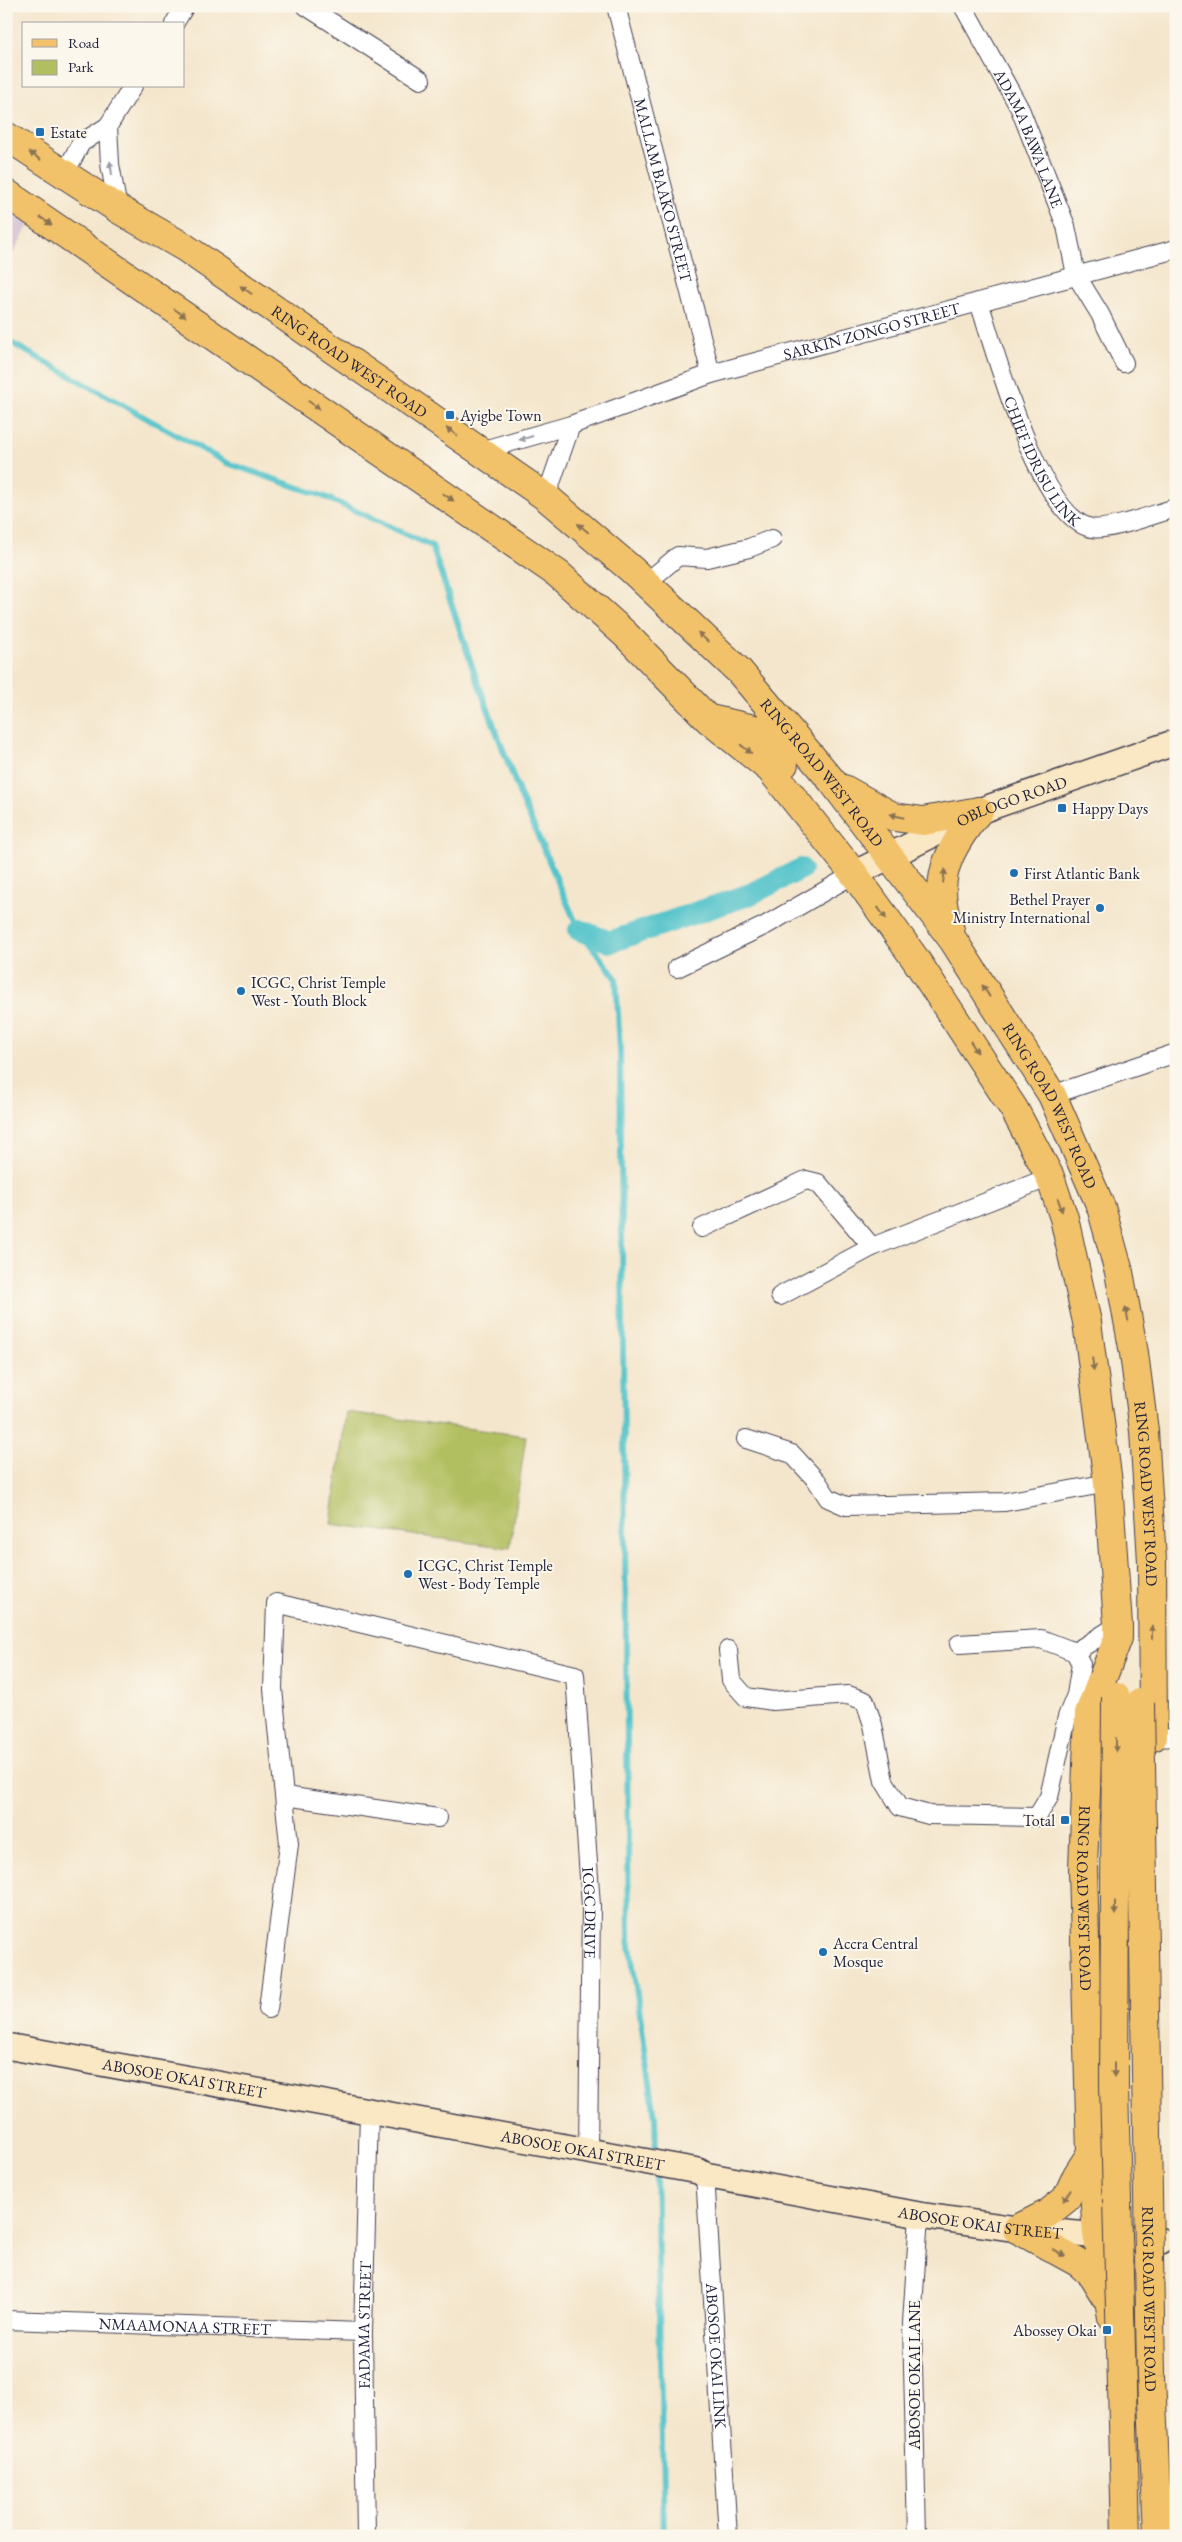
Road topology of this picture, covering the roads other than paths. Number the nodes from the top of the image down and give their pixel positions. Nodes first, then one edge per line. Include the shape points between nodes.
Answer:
1 (185, 6) edge
2 (306, 6) edge
3 (616, 6) edge
4 (963, 6) edge
5 (175, 22) edge
6 (420, 80) dead end
7 (133, 88) edge
8 (108, 126) junction
9 (6, 136) edge
10 (64, 175) junction
11 (6, 193) edge
12 (118, 209) junction
13 (1176, 249) edge
14 (1076, 275) junction
15 (979, 302) junction
16 (1124, 363) dead end
17 (711, 374) junction
18 (571, 425) junction
19 (480, 452) junction
20 (546, 497) junction
21 (1176, 508) edge
22 (772, 539) dead end
23 (646, 583) junction
24 (708, 719) junction
25 (1176, 742) edge
26 (832, 782) junction
27 (979, 812) junction
28 (889, 856) junction
29 (854, 874) junction
30 (954, 940) junction
31 (677, 968) dead end
32 (1176, 1053) edge
33 (1052, 1095) junction
34 (1050, 1177) junction
35 (702, 1228) dead end
36 (872, 1247) junction
37 (780, 1296) dead end
38 (746, 1439) dead end
39 (1108, 1483) junction
40 (1118, 1631) junction
41 (959, 1644) dead end
42 (728, 1650) dead end
43 (1075, 1652) junction
44 (1153, 1664) junction
45 (1128, 1700) junction
46 (1164, 1738) edge
47 (285, 1796) junction
48 (438, 1818) dead end
49 (268, 2009) dead end
50 (6, 2046) edge
51 (370, 2113) junction
52 (588, 2150) junction
53 (1091, 2153) junction
54 (701, 2173) junction
55 (919, 2215) junction
56 (1017, 2229) junction
57 (1097, 2234) junction
58 (1161, 2241) junction
59 (1110, 2304) junction
60 (6, 2320) edge
61 (363, 2332) junction
62 (366, 2536) edge
63 (728, 2536) edge
64 (917, 2536) edge
65 (1126, 2536) edge
66 (1133, 2536) edge
67 (1158, 2536) edge
68 (1164, 2536) edge

1 - 5 street
2 - 6 street
3 - 17 street, MALLAM BAAKO STREET
4 - 14 street, ADAMA BAWA LANE via 1020,109 1066,226
7 - 8 street
8 - 10 street via 81,143
12 -> 8 street via 110,164
10 -> 9 main road, RING ROAD WEST ROAD
10 - 12 main road, RING ROAD WEST ROAD
11 -> 24 main road, RING ROAD WEST ROAD via 558,574 625,634
19 -> 12 main road, RING ROAD WEST ROAD via 184,247
13 - 14 street, SARKIN ZONGO STREET
14 - 15 street, SARKIN ZONGO STREET
14 - 16 street
15 - 17 street, SARKIN ZONGO STREET
15 - 21 street, CHIEF IDRISU LINK via 1023,433 1044,482 1079,524 1106,528
17 - 18 street, SARKIN ZONGO STREET
18 -> 19 street, SARKIN ZONGO STREET
18 - 20 street
19 - 20 main road, RING ROAD WEST ROAD
23 -> 20 main road, RING ROAD WEST ROAD
22 - 23 street via 706,558 678,556
26 -> 23 main road, RING ROAD WEST ROAD via 739,671
24 - 28 main road via 754,729 850,838
24 -> 29 main road, RING ROAD WEST ROAD via 770,768
25 - 27 street, OBLOGO ROAD
27 -> 26 main road via 924,821 894,816 866,804
26 - 28 main road, RING ROAD WEST ROAD
27 - 28 street, OBLOGO ROAD
30 -> 27 main road via 943,913 943,875 958,837
28 - 29 street, OBLOGO ROAD
28 - 30 main road, RING ROAD WEST ROAD
29 - 31 street via 766,925
29 -> 34 main road, RING ROAD WEST ROAD via 977,1051 1014,1109
33 -> 30 main road, RING ROAD WEST ROAD
32 - 33 street
44 -> 33 main road, RING ROAD WEST ROAD via 1152,1561 1144,1431 1134,1353 1119,1272 1101,1207
34 - 36 street
34 -> 39 main road, RING ROAD WEST ROAD via 1064,1218 1087,1322
35 - 36 street via 806,1180 818,1183
36 - 37 street
38 - 39 street via 792,1454 817,1480 828,1498 846,1506 1005,1502
39 - 40 main road, RING ROAD WEST ROAD
40 - 43 street
40 - 45 main road
40 - 53 main road, RING ROAD WEST ROAD via 1089,1713 1083,1869
41 - 43 street via 1041,1639
42 - 43 street via 731,1680 746,1697 773,1701 848,1695 865,1700 884,1781 900,1807 929,1815 1037,1817 1049,1797 1067,1717 1076,1694 1081,1664
44 - 45 main road
44 - 46 main road, RING ROAD WEST ROAD
45 -> 65 main road, RING ROAD WEST ROAD, bridge via 1114,2086
45 - 67 main road, RING ROAD WEST ROAD, bridge
46 - 58 main road, RING ROAD WEST ROAD
47 - 48 street
47 - 49 street via 289,1844
47 - 52 street, ICGC DRIVE via 273,1689 276,1603 575,1675 591,1906
50 - 51 street, ABOSOE OKAI STREET
51 - 52 street, ABOSOE OKAI STREET
51 - 61 street, FADAMA STREET
52 - 54 street, ABOSOE OKAI STREET
53 -> 56 main road via 1066,2200
53 - 57 main road, RING ROAD WEST ROAD
54 - 55 street, ABOSOE OKAI STREET
54 - 63 street, ABOSOE OKAI LINK
55 - 56 street, ABOSOE OKAI STREET
55 - 64 street, ABOSOE OKAI LANE via 912,2323
56 - 57 street, ABOSOE OKAI STREET
56 -> 59 main road via 1079,2263 1092,2275
57 - 58 street, ABOSOE OKAI STREET
57 - 59 main road, RING ROAD WEST ROAD
58 - 68 main road, RING ROAD WEST ROAD
59 - 66 main road, RING ROAD WEST ROAD via 1131,2446
60 - 61 street, NMAAMONAA STREET
61 - 62 street, FADAMA STREET

